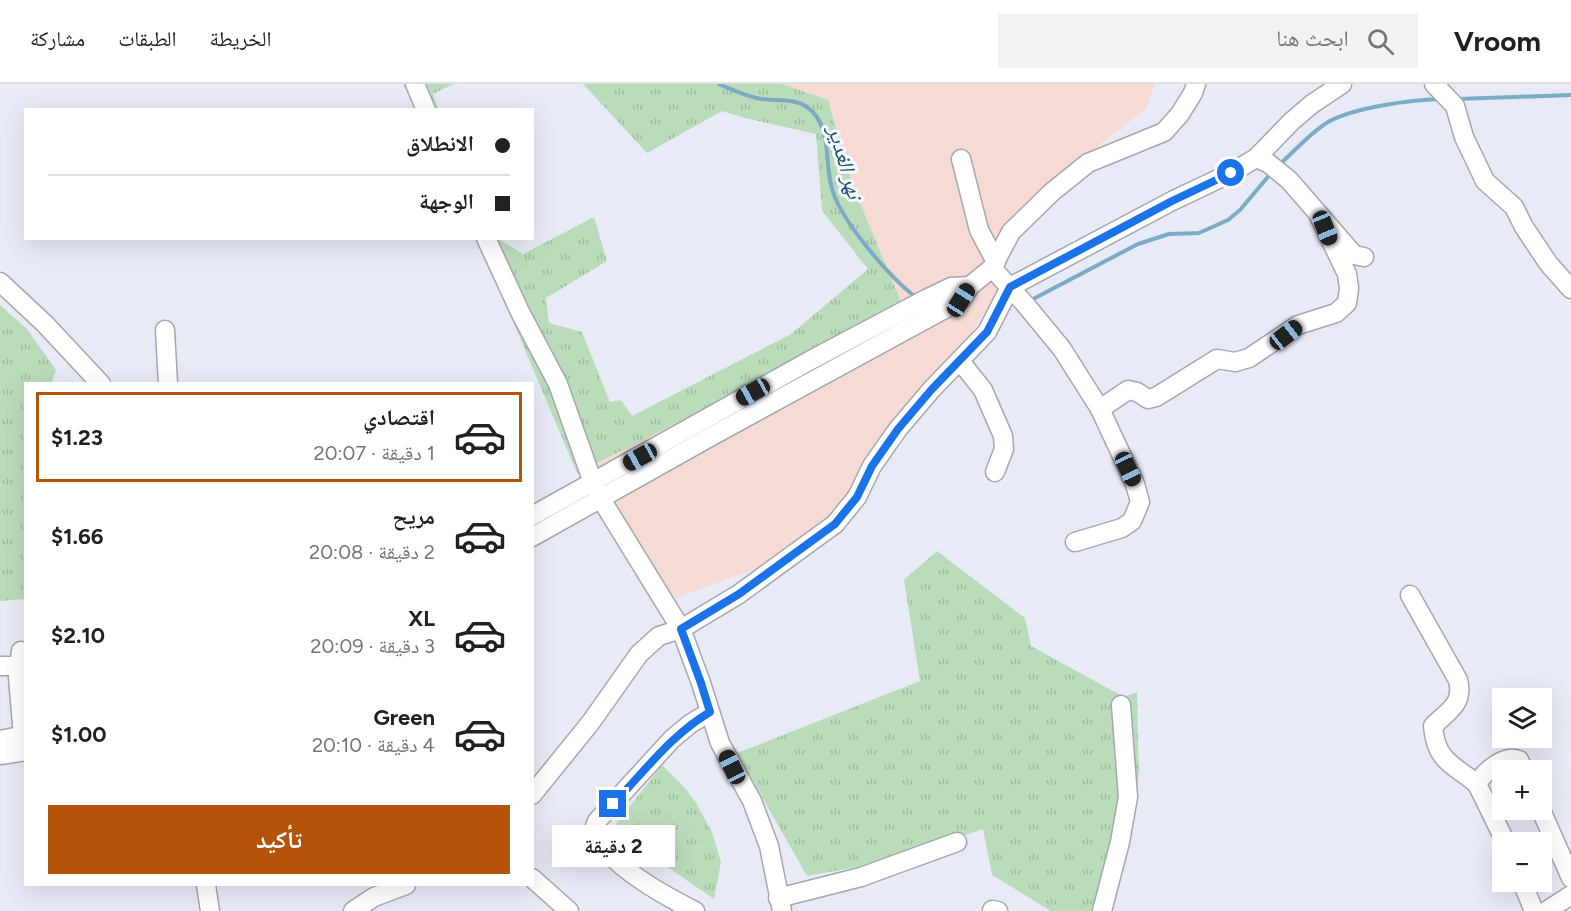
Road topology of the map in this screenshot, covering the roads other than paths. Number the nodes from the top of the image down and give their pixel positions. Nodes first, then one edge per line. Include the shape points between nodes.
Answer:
1 (415, 84) edge
2 (1196, 84) edge
3 (1342, 84) edge
4 (1434, 84) edge
5 (425, 108) edge
6 (961, 159) dead end
7 (1268, 164) junction
8 (1320, 218) junction
9 (487, 240) edge
10 (1364, 257) dead end
11 (994, 265) junction
12 (0, 282) edge
13 (1010, 287) junction
14 (1571, 289) edge
15 (165, 330) dead end
16 (960, 361) junction
17 (99, 382) edge
18 (168, 382) edge
19 (1100, 408) junction
20 (995, 472) dead end
21 (597, 491) junction
22 (534, 515) edge
23 (534, 536) edge
24 (1075, 542) dead end
25 (1410, 595) dead end
26 (681, 629) junction
27 (21, 651) edge
28 (0, 666) edge
29 (1121, 705) dead end
30 (710, 712) junction
31 (24, 732) edge
32 (0, 740) edge
33 (24, 741) edge
34 (24, 742) edge
35 (0, 755) edge
36 (1492, 768) edge
37 (1477, 784) junction
38 (534, 793) edge
39 (1545, 820) edge
40 (1501, 832) edge
41 (957, 842) dead end
42 (1571, 878) edge
43 (534, 880) edge
44 (206, 886) edge
45 (403, 886) edge
46 (1526, 892) edge
47 (1571, 895) edge
48 (780, 905) edge
49 (210, 911) edge
50 (353, 911) edge
51 (569, 911) edge
52 (695, 911) edge
53 (1102, 911) edge
54 (1534, 911) edge
55 (1546, 911) edge

1 - 5 street
2 - 11 street via 1180,114 1164,132 1088,163 1052,192 1011,232
3 - 7 street via 1292,121
4 - 14 street via 1452,103 1485,181 1514,207 1548,262
6 - 11 street via 979,230
7 - 8 street via 1289,180
7 - 13 street via 1231,173 1172,201
8 - 10 street via 1354,255
8 - 19 street via 1347,274 1347,303 1336,313 1298,325 1249,358 1235,362 1217,359 1156,397 1148,399 1128,390
9 - 21 street via 558,384
11 - 13 street
11 - 21 street via 970,286 951,287 801,365
12 - 17 street
13 - 16 street via 987,332
13 - 19 street via 1062,349
15 - 18 street
16 - 20 street via 983,390 1004,436 1004,449
16 - 26 street via 898,429 872,466 857,497 835,524 739,594
19 - 24 street via 1140,502 1132,521 1122,528
21 - 22 street
21 - 23 street
21 - 26 street
25 - 37 street via 1461,691 1459,701 1433,726 1434,743 1447,762
26 - 30 street
26 - 38 street via 659,636 639,654
27 - 28 street
27 - 31 street via 18,677
29 - 53 street via 1128,797
30 - 48 street via 720,743 752,801 769,846
30 - 52 street via 672,739 597,820 593,831 609,854 660,894
32 - 33 street
34 - 35 street
36 - 37 street
37 - 40 street
39 - 42 street
41 - 48 street
43 - 51 street
44 - 49 street
45 - 50 street via 374,897
46 - 54 street
47 - 55 street

